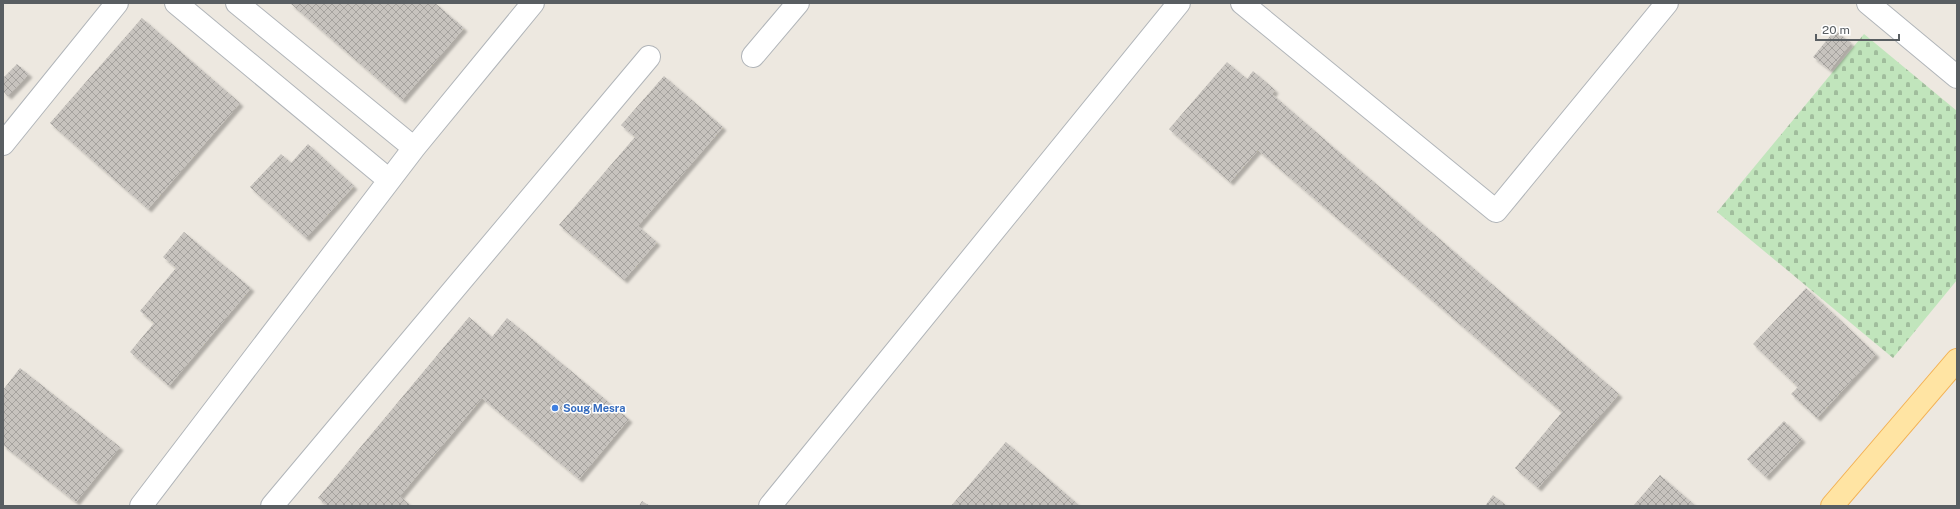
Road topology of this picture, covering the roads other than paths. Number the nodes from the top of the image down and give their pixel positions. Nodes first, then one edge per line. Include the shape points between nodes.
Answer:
1 (117, 3) edge
2 (176, 3) edge
3 (237, 3) edge
4 (534, 3) edge
5 (798, 3) edge
6 (1179, 3) edge
7 (1242, 3) edge
8 (1667, 3) edge
9 (1868, 3) edge
10 (754, 56) dead end
11 (649, 57) dead end
12 (1957, 77) edge
13 (3, 144) edge
14 (414, 148) junction
15 (389, 180) junction
16 (1957, 360) edge
17 (141, 506) edge
18 (272, 506) edge
19 (770, 506) edge
20 (1832, 506) edge

1 - 13 street
2 - 15 street
3 - 14 street
4 - 14 street
5 - 10 street
6 - 19 street
7 - 8 street via 1496,211
9 - 12 street
11 - 18 street
14 - 15 street
15 - 17 street
16 - 20 main road

